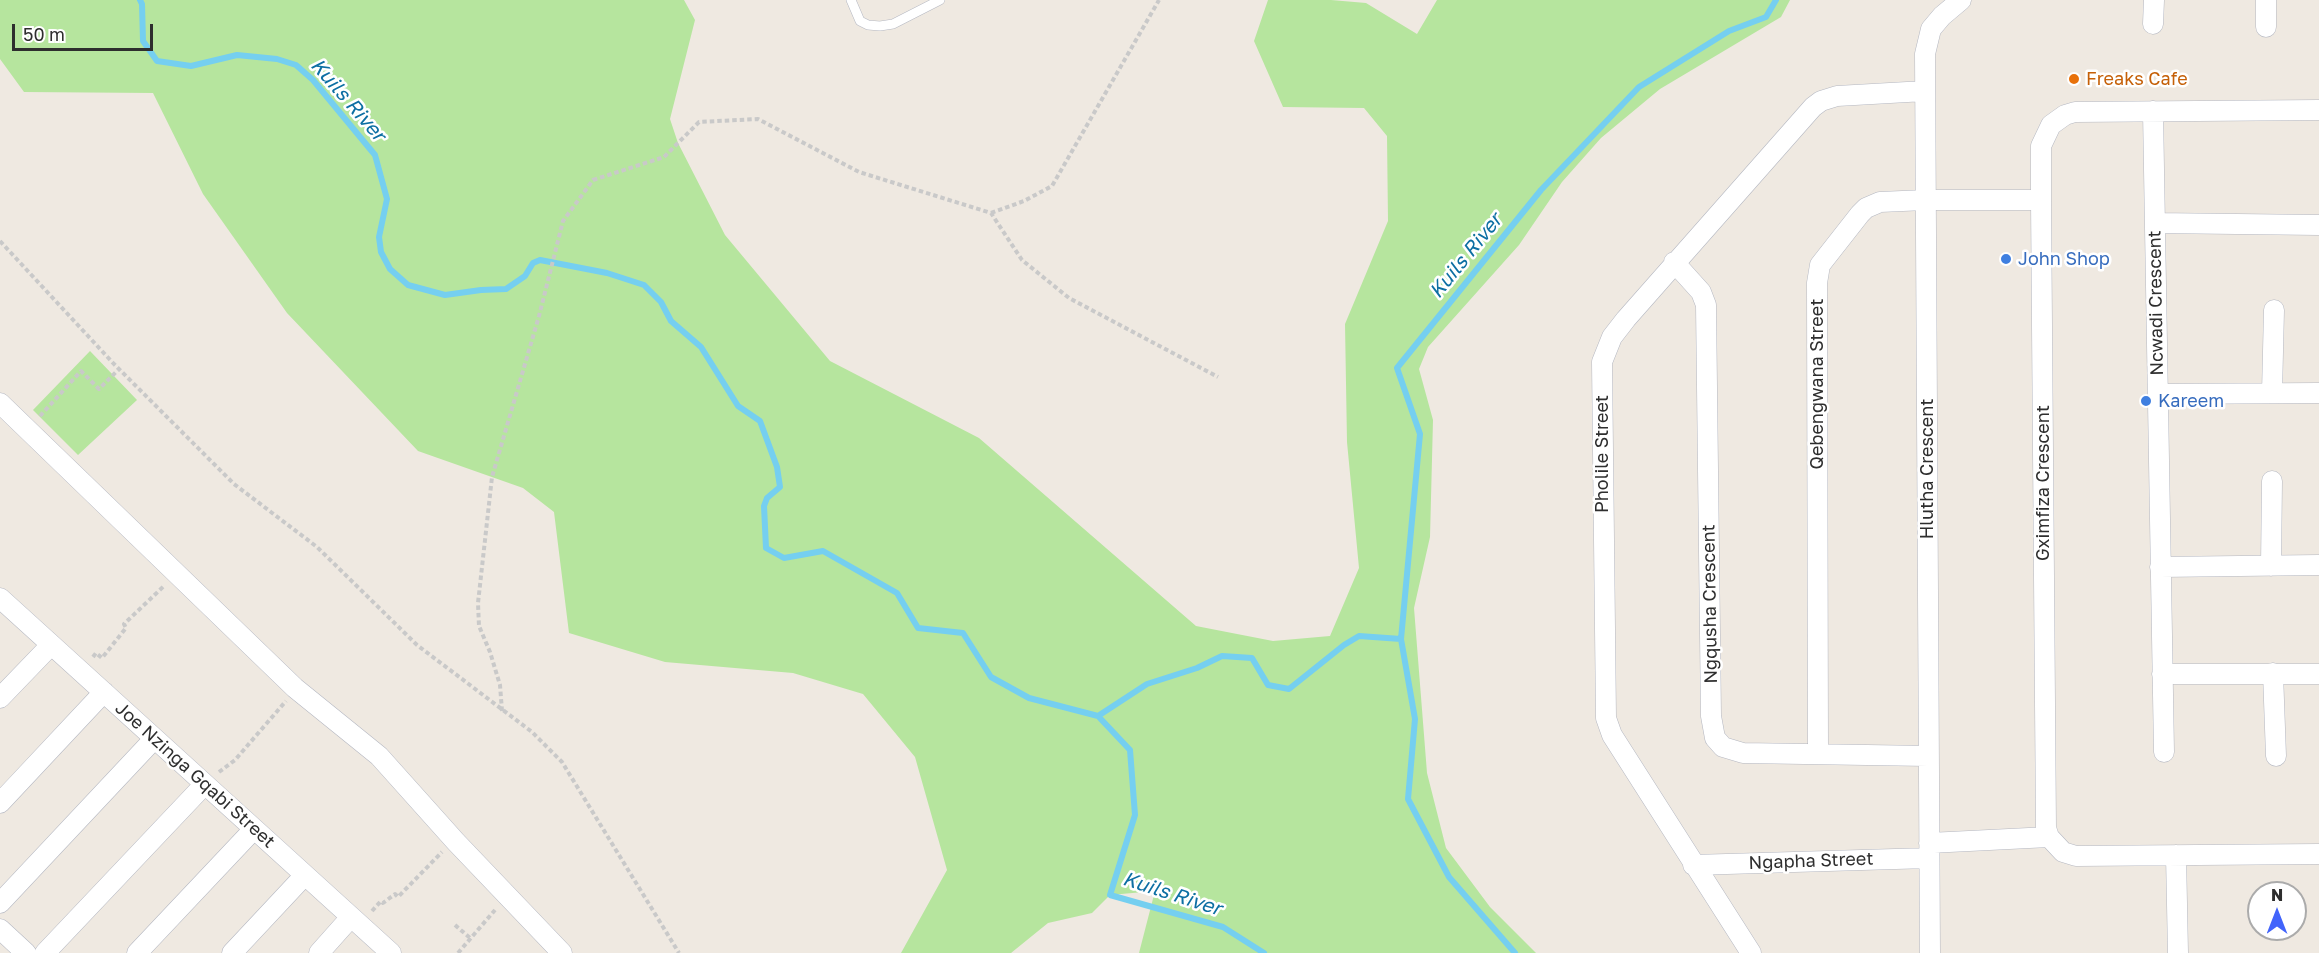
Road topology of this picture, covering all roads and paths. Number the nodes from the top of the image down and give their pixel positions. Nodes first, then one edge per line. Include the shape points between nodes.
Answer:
1 (851, 0) edge
2 (940, 0) edge
3 (1159, 0) edge
4 (1961, 0) edge
5 (2154, 0) edge
6 (2266, 0) edge
7 (2153, 24) dead end
8 (2266, 27) dead end
9 (1925, 91) junction
10 (2319, 110) edge
11 (2153, 111) junction
12 (1925, 200) junction
13 (2041, 200) junction
14 (991, 213) junction
15 (2155, 224) junction
16 (2319, 225) edge
17 (0, 241) edge
18 (1674, 262) junction
19 (2274, 310) dead end
20 (119, 369) junction
21 (1218, 377) dead end
22 (2272, 393) junction
23 (2319, 393) edge
24 (2158, 394) junction
25 (0, 403) edge
26 (27, 429) junction
27 (2272, 481) dead end
28 (2271, 566) junction
29 (2319, 566) edge
30 (2160, 567) junction
31 (177, 574) junction
32 (1, 602) edge
33 (51, 645) junction
34 (80, 671) junction
35 (2273, 673) junction
36 (2162, 674) junction
37 (2319, 674) edge
38 (296, 687) junction
39 (104, 692) junction
40 (0, 698) edge
41 (502, 711) junction
42 (154, 739) junction
43 (2164, 752) dead end
44 (1818, 753) junction
45 (1928, 756) junction
46 (2276, 756) dead end
47 (205, 784) junction
48 (0, 803) edge
49 (254, 830) junction
50 (2049, 837) junction
51 (456, 842) junction
52 (1929, 850) junction
53 (2319, 854) edge
54 (2176, 855) junction
55 (1693, 865) junction
56 (305, 875) junction
57 (505, 894) junction
58 (0, 903) edge
59 (355, 921) junction
60 (455, 925) dead end
61 (0, 929) edge
62 (470, 938) junction
63 (27, 953) edge
64 (45, 953) edge
65 (137, 953) edge
66 (232, 953) edge
67 (319, 953) edge
68 (391, 953) edge
69 (458, 953) edge
70 (562, 953) edge
71 (679, 953) edge
72 (1751, 953) edge
73 (1930, 953) edge
74 (2178, 953) edge

1 - 2 lane via 860,21 880,26
3 - 14 path via 1052,186
4 - 9 street, Hlutha Crescent via 1928,35
5 - 7 street
6 - 8 street
9 - 12 street, Hlutha Crescent
9 - 18 street, Pholile Street via 1837,96 1821,101
10 - 11 street, Gximfiza Crescent
11 - 13 street, Gximfiza Crescent via 2075,112 2056,121 2041,146
11 - 15 street, Ncwadi Crescent
12 - 13 street, Qebengwana Street
12 - 44 street, Qebengwana Street via 1888,201 1866,208 1825,256 1818,272
12 - 45 street, Hlutha Crescent
13 - 50 street, Gximfiza Crescent
14 - 21 path via 1022,260 1069,298
14 - 41 path via 859,172 758,119 699,122 664,157 592,180 563,221 492,477 478,603 479,626 500,685
15 - 16 street
15 - 24 street, Ncwadi Crescent
17 - 20 path
18 - 44 street, Ngqusha Crescent via 1701,292 1706,305 1712,730 1718,744 1743,753
18 - 55 street, Pholile Street via 1612,337 1602,362 1604,710 1612,735
19 - 22 street
20 - 26 path via 99,389 81,371
20 - 41 path via 234,484 317,546 417,645
22 - 23 street
22 - 24 street
24 - 30 street, Ncwadi Crescent
25 - 26 street
26 - 31 street
27 - 28 street
28 - 29 street
28 - 30 street
30 - 36 street, Ncwadi Crescent
31 - 34 path via 124,624 126,628 102,658 96,653
31 - 38 street
32 - 33 street, Joe Nzinga Gqabi Street
33 - 34 street, Joe Nzinga Gqabi Street
33 - 40 street
34 - 39 street, Joe Nzinga Gqabi Street
35 - 36 street
35 - 37 street
35 - 46 street
36 - 43 street, Ncwadi Crescent
38 - 47 path via 235,760
38 - 51 street via 379,756
39 - 42 street, Joe Nzinga Gqabi Street
39 - 48 street
41 - 71 path via 532,732 562,762
42 - 47 street, Joe Nzinga Gqabi Street
42 - 58 street
44 - 45 street, Ngqusha Crescent
45 - 52 street, Hlutha Crescent
47 - 49 street, Joe Nzinga Gqabi Street
47 - 64 street
49 - 56 street, Joe Nzinga Gqabi Street
49 - 65 street
50 - 52 street, Ngapha Street
50 - 54 street via 2064,852 2076,856
51 - 57 street
51 - 59 path via 398,897 395,894 381,901
52 - 55 street, Ngapha Street
52 - 73 street, Hlutha Crescent
53 - 54 street
54 - 74 street
55 - 72 street, Pholile Street
56 - 59 street, Joe Nzinga Gqabi Street
56 - 66 street
57 - 62 path
57 - 70 street
59 - 67 street
59 - 68 street, Joe Nzinga Gqabi Street
60 - 62 path
61 - 63 street
62 - 69 path

